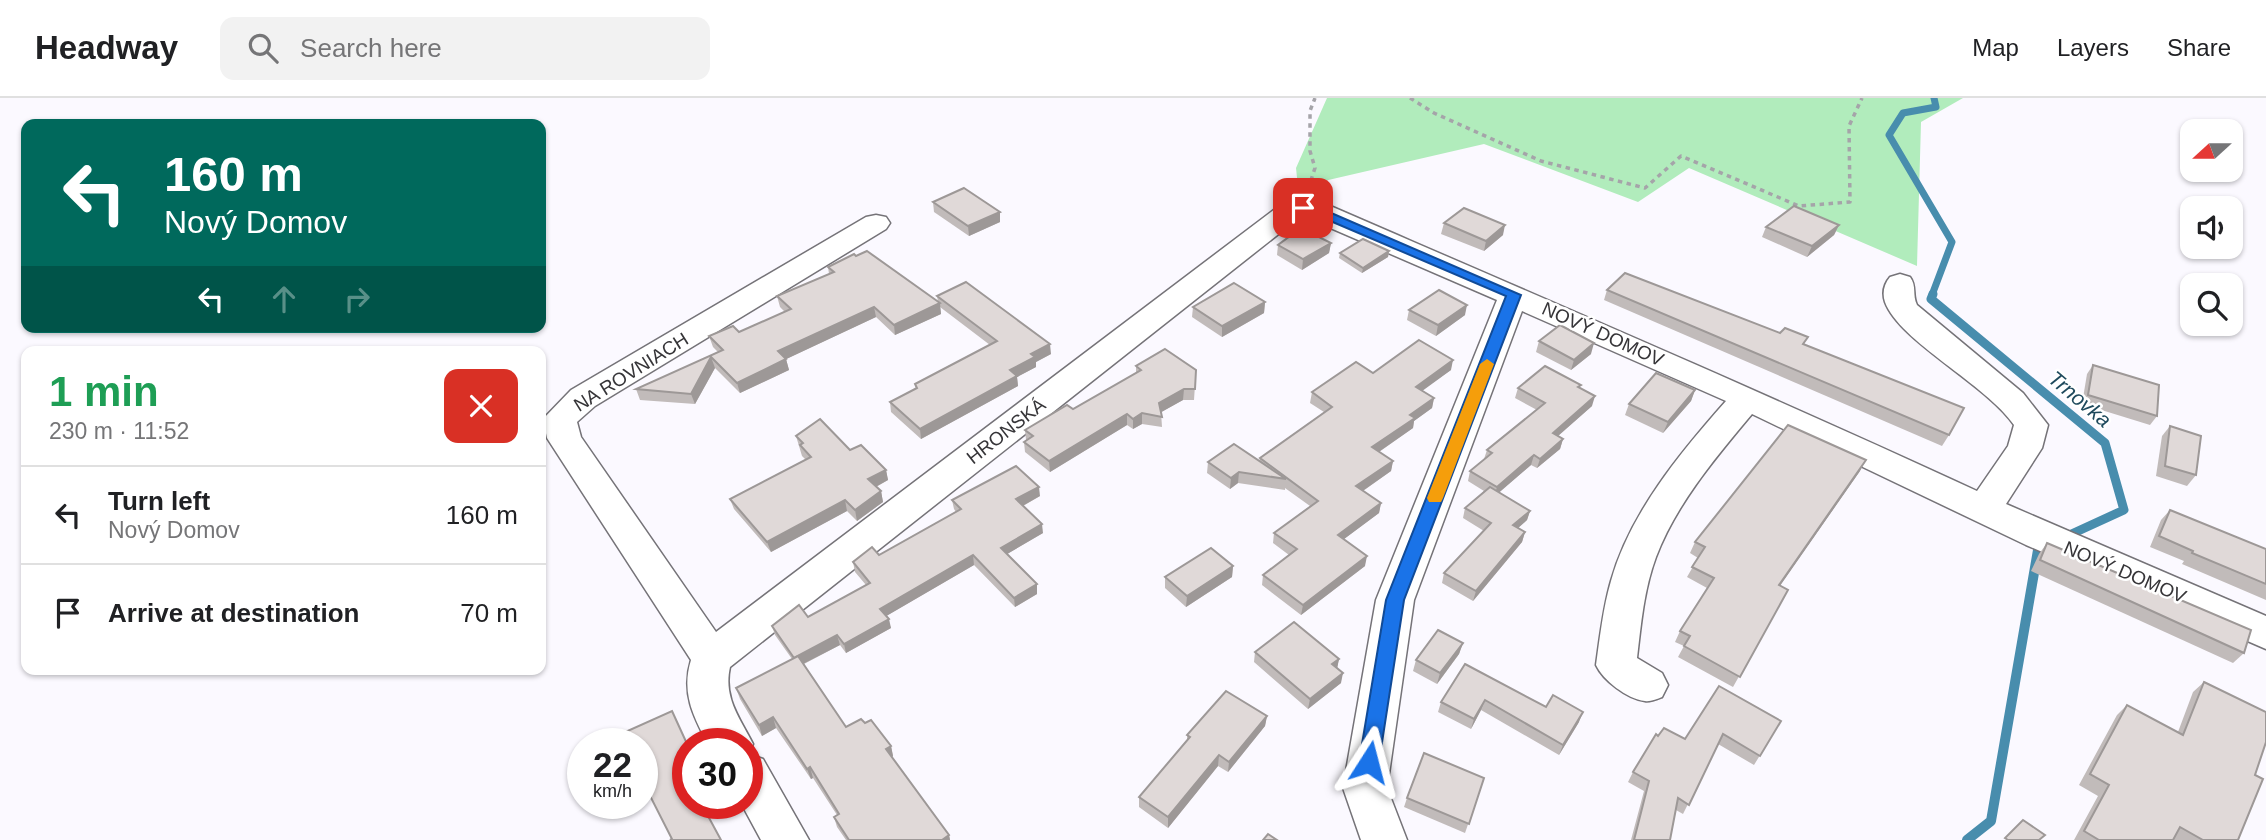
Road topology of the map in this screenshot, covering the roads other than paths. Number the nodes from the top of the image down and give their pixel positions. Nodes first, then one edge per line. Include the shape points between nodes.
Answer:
1 (1303, 208) joint
2 (876, 223) dead end
3 (1899, 284) dead end
4 (1514, 295) junction
5 (1747, 398) junction
6 (1984, 509) junction
7 (2266, 633) edge
8 (712, 658) junction
9 (1647, 685) dead end
10 (722, 728) edge
11 (763, 800) edge
12 (786, 840) edge
13 (1384, 840) edge

1 - 4 street, NOVÝ DOMOV
1 - 8 street, HRONSKÁ via 1285,215
2 - 8 street, NA ROVNIACH via 583,398 560,419 564,438
3 - 6 street via 1899,301 1910,316 2011,400 2031,425 2025,448
4 - 5 street, NOVÝ DOMOV
4 - 13 street via 1395,600 1365,788
5 - 6 street, NOVÝ DOMOV
5 - 9 street via 1706,446 1648,534 1630,577 1616,665
6 - 7 street, NOVÝ DOMOV
8 - 10 street via 704,677 711,710
11 - 12 street

